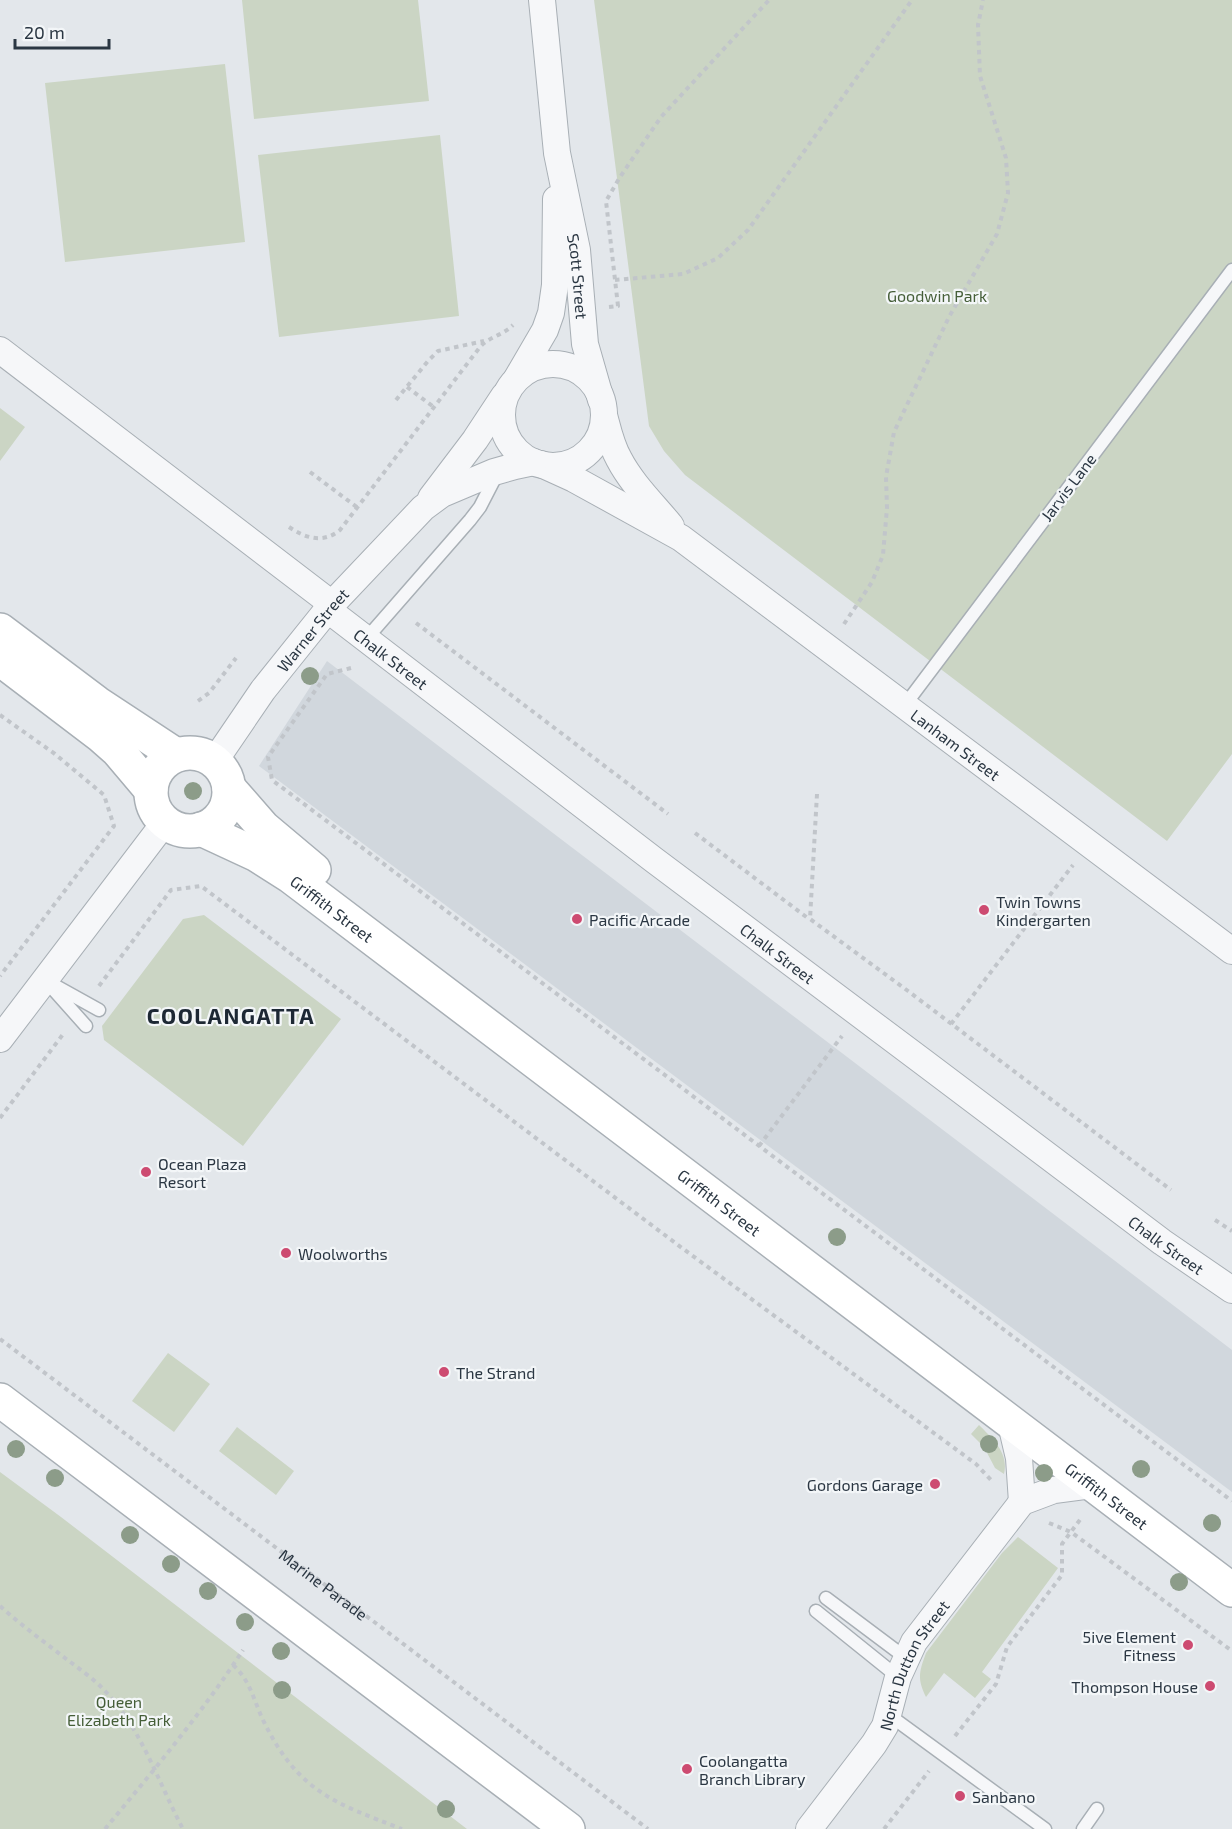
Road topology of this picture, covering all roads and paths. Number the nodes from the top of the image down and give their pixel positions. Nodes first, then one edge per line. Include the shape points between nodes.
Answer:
1 (542, 0) edge
2 (769, 0) edge
3 (912, 0) edge
4 (983, 0) edge
5 (557, 153) junction
6 (606, 201) dead end
7 (1232, 270) edge
8 (615, 280) dead end
9 (485, 341) dead end
10 (0, 350) edge
11 (513, 383) junction
12 (407, 387) junction
13 (396, 400) dead end
14 (602, 404) junction
15 (435, 408) dead end
16 (538, 463) junction
17 (503, 470) junction
18 (310, 472) dead end
19 (358, 508) dead end
20 (423, 508) junction
21 (681, 538) junction
22 (329, 606) junction
23 (416, 623) dead end
24 (0, 630) edge
25 (366, 639) junction
26 (828, 647) junction
27 (236, 658) dead end
28 (0, 659) edge
29 (351, 668) dead end
30 (198, 701) dead end
31 (905, 705) junction
32 (0, 716) edge
33 (176, 755) junction
34 (221, 775) junction
35 (151, 790) junction
36 (817, 794) dead end
37 (668, 814) dead end
38 (165, 822) junction
39 (201, 829) junction
40 (695, 833) dead end
41 (1089, 844) junction
42 (171, 890) dead end
43 (810, 920) junction
44 (1232, 951) edge
45 (0, 976) edge
46 (45, 980) junction
47 (99, 1010) dead end
48 (859, 1014) junction
49 (951, 1024) junction
50 (86, 1026) dead end
51 (0, 1039) edge
52 (759, 1146) junction
53 (1171, 1190) dead end
54 (1215, 1220) dead end
55 (1232, 1231) edge
56 (1232, 1290) edge
57 (0, 1339) edge
58 (0, 1400) edge
59 (1011, 1424) junction
60 (994, 1483) dead end
61 (1090, 1497) junction
62 (1022, 1502) junction
63 (1232, 1502) edge
64 (1046, 1521) dead end
65 (1071, 1532) junction
66 (1232, 1563) edge
67 (1232, 1590) edge
68 (826, 1598) dead end
69 (0, 1606) edge
70 (816, 1611) dead end
71 (243, 1650) dead end
72 (1232, 1651) edge
73 (233, 1665) junction
74 (902, 1667) junction
75 (889, 1715) junction
76 (942, 1754) junction
77 (155, 1769) junction
78 (1097, 1809) dead end
79 (105, 1829) edge
80 (183, 1829) edge
81 (402, 1829) edge
82 (568, 1829) edge
83 (648, 1829) edge
84 (809, 1829) edge
85 (884, 1829) edge
86 (1045, 1829) edge
87 (1083, 1829) edge

1 - 5 street, Scott Street
2 - 6 path via 662,117
3 - 8 path via 748,230 718,258 683,274
4 - 26 path via 978,25 980,76 1006,158 1008,193 997,234 949,317 894,432 886,477 884,555 872,582
5 - 11 street, Scott Street via 551,313
5 - 14 street, Scott Street via 577,250 585,344
7 - 31 lane, Jarvis Lane
9 - 12 path via 438,351
10 - 22 street, Chalk Street
11 - 14 street via 532,368 560,364 585,376
11 - 16 street via 501,412 504,430 512,446
11 - 20 street, Warner Street
12 - 13 path
12 - 15 path
14 - 16 street via 602,428 587,453 561,466
14 - 21 street, Lanham Street via 618,458
16 - 17 street, Warner Street
16 - 21 street, Lanham Street
17 - 20 street, Warner Street via 450,490
17 - 25 lane via 470,520
18 - 19 path
20 - 22 street, Warner Street
21 - 26 street, Lanham Street
22 - 25 street, Chalk Street
22 - 34 street, Warner Street via 263,690
23 - 37 path
24 - 33 main road via 97,703
25 - 48 street, Chalk Street
26 - 31 street, Lanham Street
27 - 30 path
28 - 35 main road via 101,735
29 - 52 path via 327,674 268,757 272,780
31 - 41 street, Lanham Street
32 - 45 path via 55,754 104,795 114,826
33 - 34 main road via 202,755
33 - 35 main road via 158,769
34 - 39 main road via 228,802 213,824
34 - 66 main road, Griffith Street via 264,828 302,861
35 - 38 main road via 157,813
36 - 43 path
38 - 39 main road via 188,831
38 - 46 street
39 - 59 main road, Griffith Street via 257,855 290,876
40 - 43 path
41 - 44 street, Lanham Street
41 - 49 path
42 - 60 path via 201,886 976,1464
43 - 49 path
46 - 47 lane
46 - 50 lane
46 - 51 street
48 - 52 path
48 - 56 street, Chalk Street via 1162,1242
49 - 53 path
52 - 63 path
54 - 55 path
57 - 83 path, Marine Parade
58 - 82 main road
59 - 61 main road, Griffith Street
59 - 62 street via 1020,1458
61 - 62 street via 1054,1490
61 - 65 path
61 - 67 main road, Griffith Street
62 - 74 street, North Dutton Street via 914,1642
64 - 65 path
65 - 72 path
65 - 76 path via 1062,1544 1062,1575 1007,1647 996,1684
68 - 74 lane
69 - 77 path via 103,1689 130,1723
70 - 74 lane
71 - 73 path
73 - 77 path
73 - 81 path via 250,1686 263,1722 289,1764 311,1786 336,1803
74 - 75 street, North Dutton Street
75 - 76 lane
75 - 84 street, North Dutton Street via 874,1744
76 - 85 path
76 - 86 lane
77 - 79 path
77 - 80 path
78 - 87 lane

